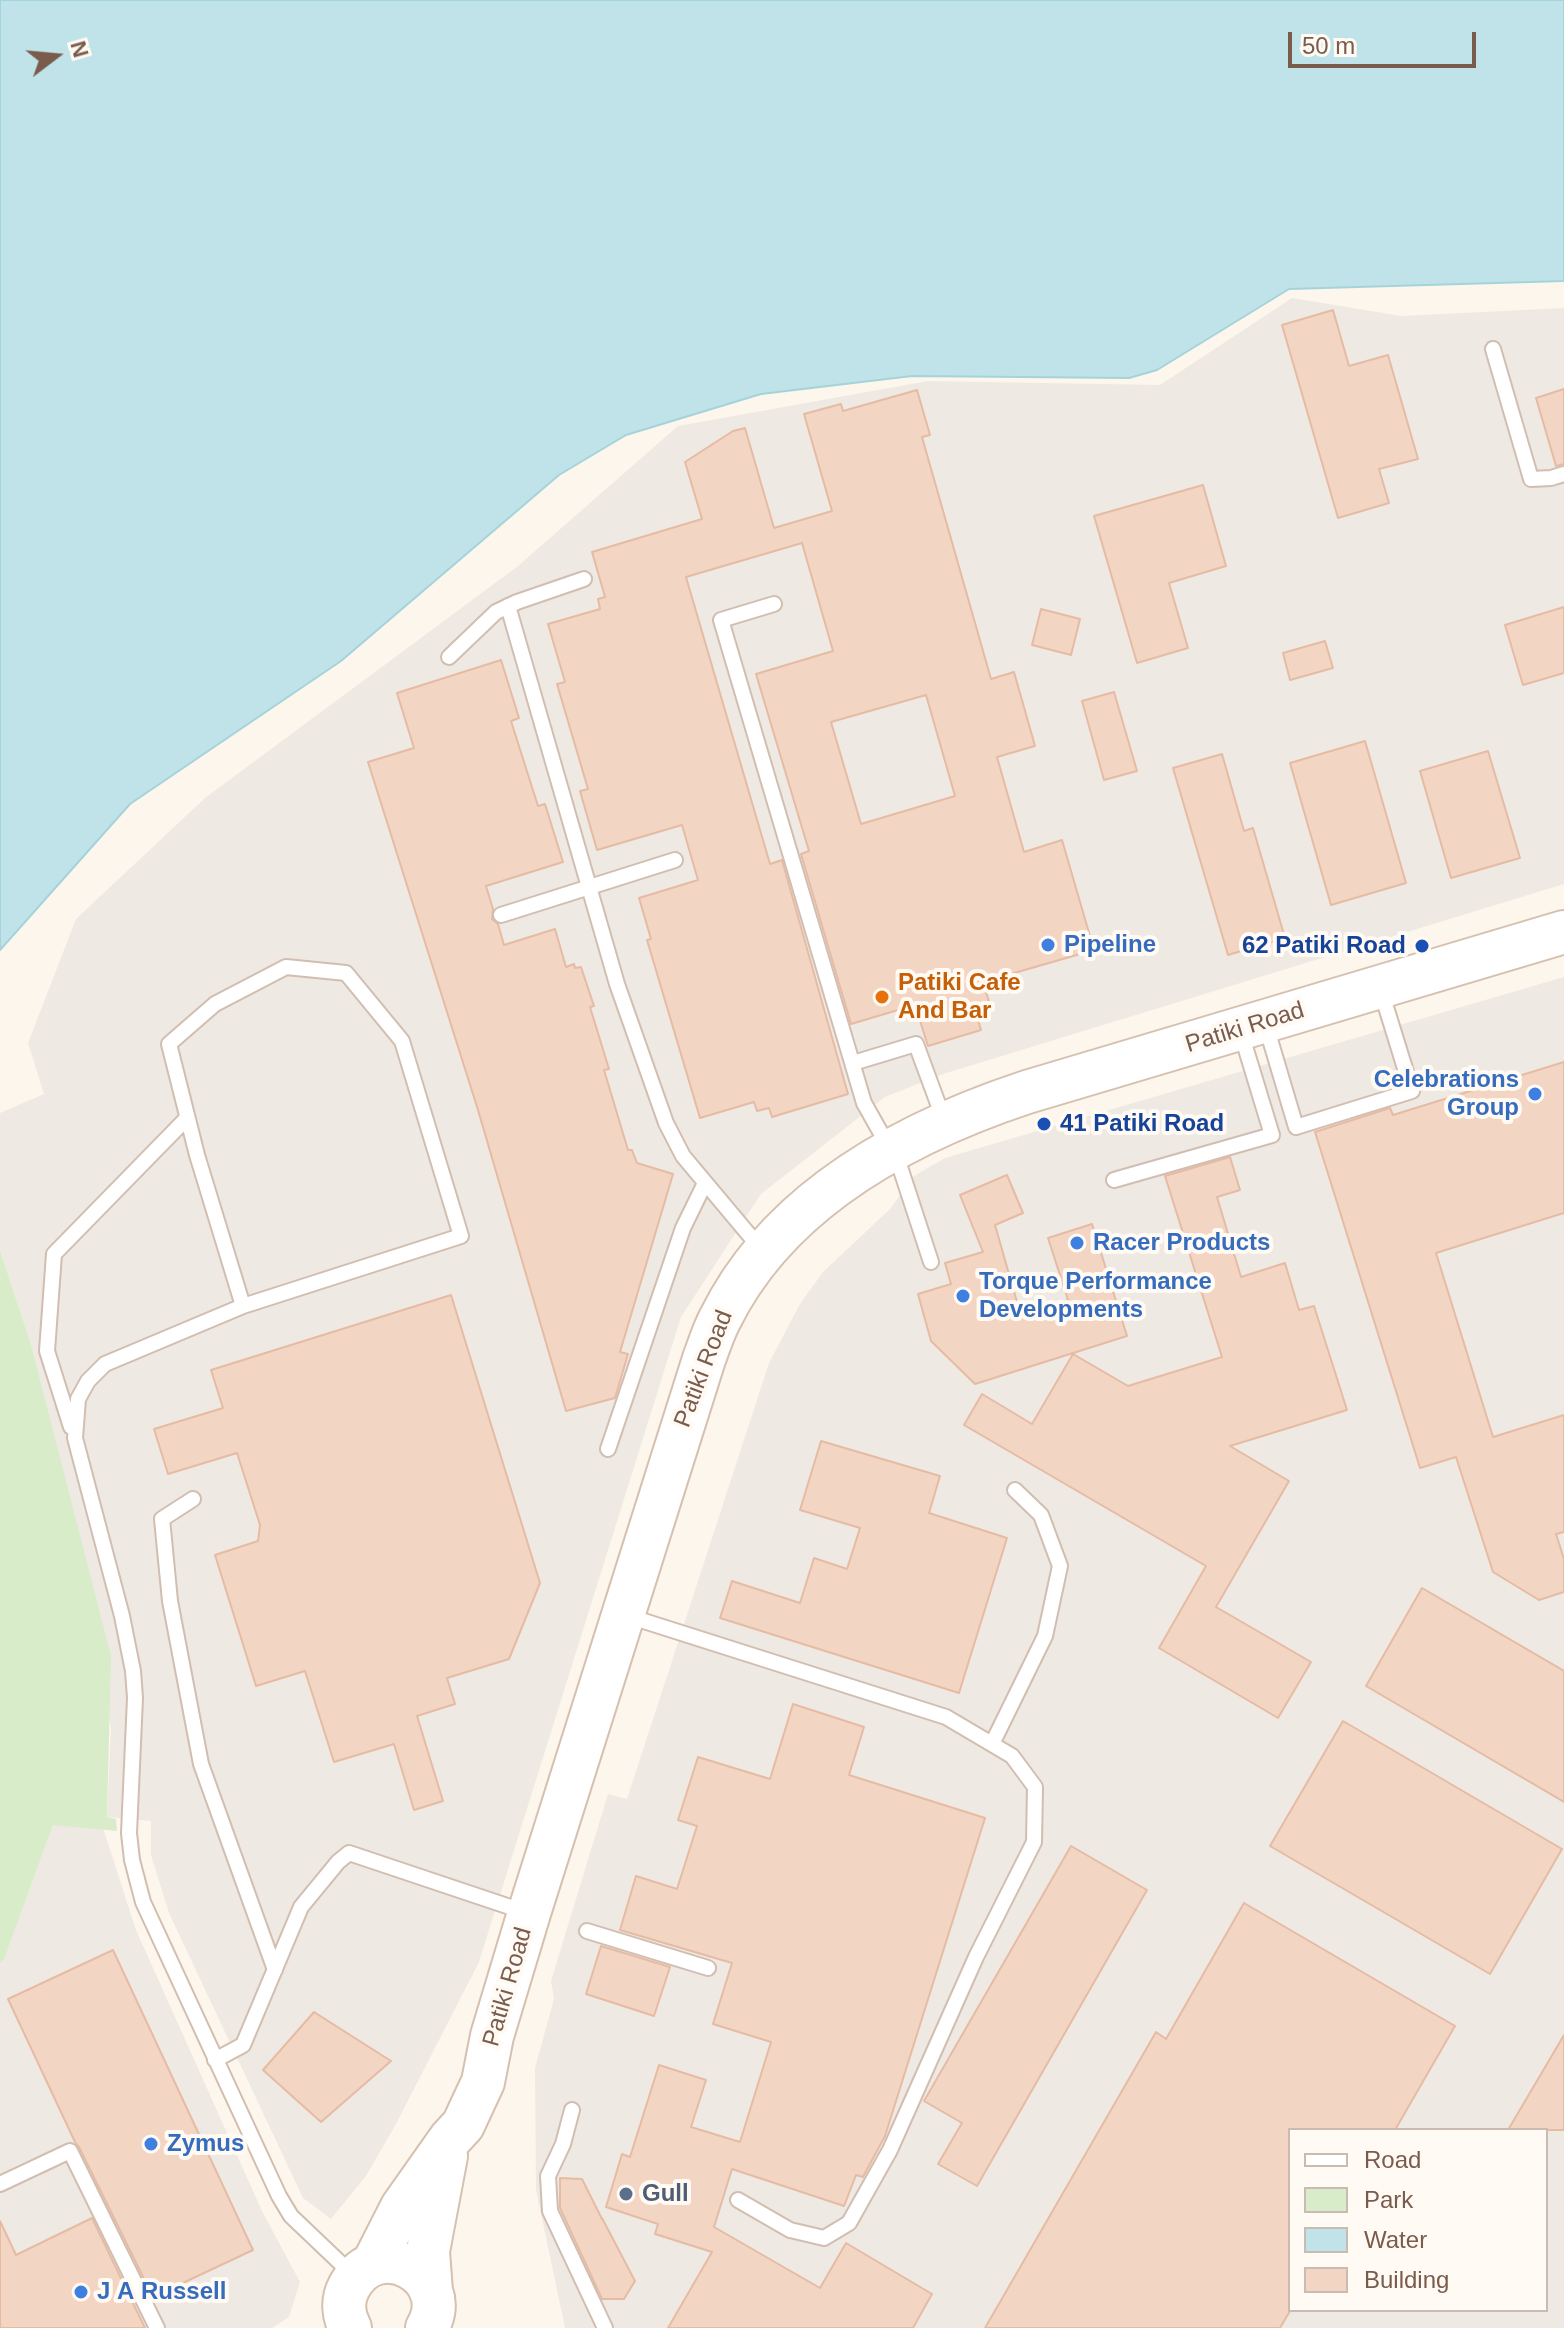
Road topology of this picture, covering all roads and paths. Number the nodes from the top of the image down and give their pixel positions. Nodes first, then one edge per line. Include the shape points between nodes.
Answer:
1 (1493, 349) dead end
2 (1564, 474) edge
3 (584, 579) dead end
4 (774, 604) dead end
5 (508, 606) junction
6 (449, 657) dead end
7 (675, 860) dead end
8 (589, 887) junction
9 (501, 915) dead end
10 (1564, 932) edge
11 (1380, 987) junction
12 (1252, 1026) junction
13 (853, 1063) junction
14 (187, 1118) junction
15 (945, 1122) junction
16 (888, 1150) junction
17 (1114, 1180) dead end
18 (705, 1183) junction
19 (764, 1252) junction
20 (931, 1262) dead end
21 (243, 1306) junction
22 (75, 1438) junction
23 (608, 1449) dead end
24 (1015, 1490) dead end
25 (193, 1499) dead end
26 (624, 1615) junction
27 (992, 1744) junction
28 (529, 1913) junction
29 (587, 1931) dead end
30 (708, 1968) dead end
31 (275, 1970) junction
32 (215, 2060) junction
33 (572, 2110) dead end
34 (450, 2139) junction
35 (0, 2184) edge
36 (738, 2200) dead end
37 (364, 2270) junction
38 (436, 2314) edge
39 (348, 2327) edge
40 (157, 2328) edge
41 (605, 2328) edge

1 - 2 lane via 1531,479
3 - 5 lane
4 - 13 lane via 721,620
5 - 6 lane
5 - 8 lane
7 - 8 lane
8 - 9 lane
8 - 18 lane via 666,1123
10 - 11 main road, Patiki Road
11 - 12 main road, Patiki Road
11 - 12 lane via 1412,1091 1296,1127
12 - 15 main road, Patiki Road via 1027,1092
12 - 17 lane via 1272,1135
13 - 15 lane via 916,1044
13 - 16 lane via 864,1103
14 - 21 lane
14 - 21 lane via 169,1044 215,1004 286,967 346,973 402,1041 461,1236
14 - 22 lane via 54,1254 47,1351
15 - 16 main road, Patiki Road
16 - 19 main road, Patiki Road via 830,1189
16 - 20 lane via 900,1167
18 - 19 lane
18 - 23 lane via 683,1228
19 - 26 main road, Patiki Road via 719,1320
21 - 22 lane via 105,1364 78,1399
22 - 32 lane via 133,1671 132,1860 150,1921
24 - 27 lane via 1041,1515 1060,1566 1045,1636
25 - 31 lane via 162,1519 170,1601 201,1764
26 - 27 lane via 946,1717
26 - 28 main road, Patiki Road
27 - 36 lane via 1012,1756 1035,1787 1034,1842 890,2150 849,2223 824,2238 790,2230
28 - 31 lane via 349,1853 301,1907
28 - 34 main road, Patiki Road via 483,2082 463,2125
29 - 30 lane
31 - 32 lane via 243,2045
32 - 37 lane via 291,2216
33 - 41 lane via 548,2176 550,2211
34 - 37 main road, Patiki Road
34 - 38 main road, Patiki Road via 428,2251
35 - 40 lane via 70,2151
37 - 38 main road via 387,2261 414,2269 425,2280
37 - 39 main road, Patiki Road via 344,2304

